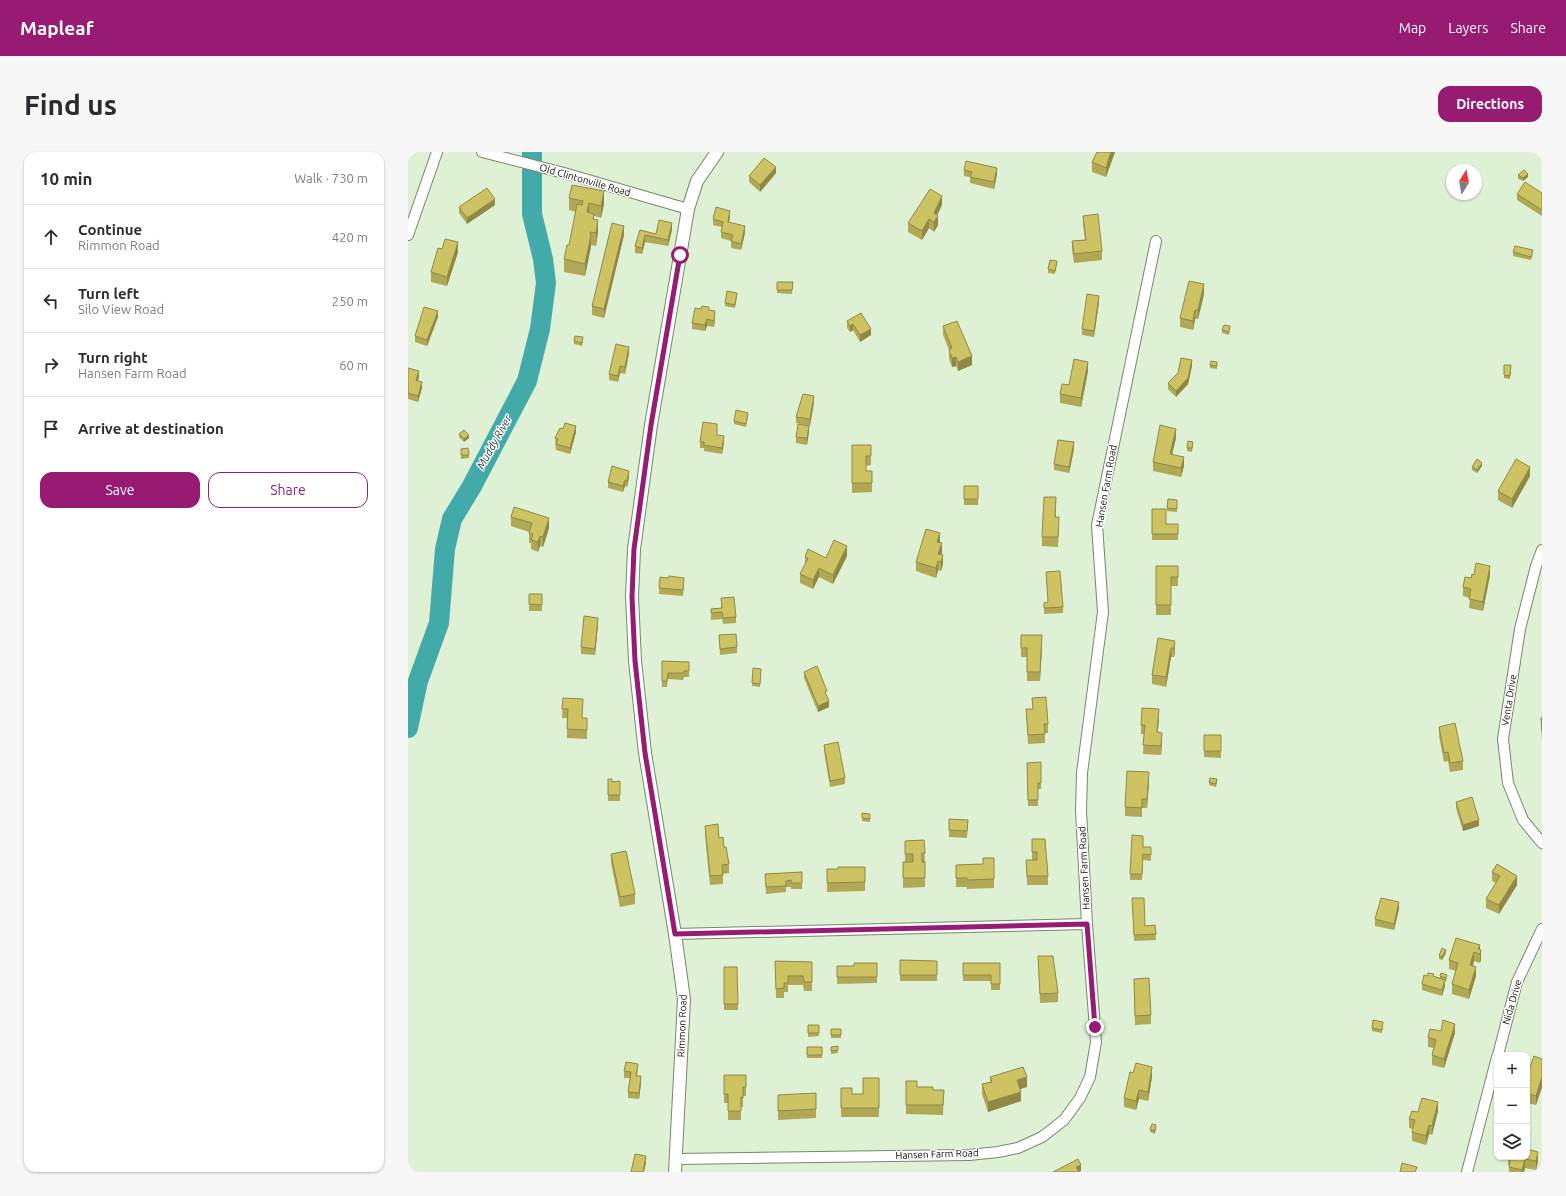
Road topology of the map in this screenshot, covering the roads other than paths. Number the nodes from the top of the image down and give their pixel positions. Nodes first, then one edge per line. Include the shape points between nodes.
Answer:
1 (437, 152) edge
2 (482, 152) edge
3 (717, 152) edge
4 (688, 209) junction
5 (408, 235) edge
6 (1156, 241) dead end
7 (1542, 550) edge
8 (1542, 843) edge
9 (1087, 924) junction
10 (1542, 929) edge
11 (675, 934) junction
12 (1498, 1052) edge
13 (1494, 1068) edge
14 (676, 1159) junction
15 (675, 1172) edge
16 (1467, 1172) edge

1 - 5 street
2 - 4 street, Old Clintonville Road
3 - 4 street, Rimmon Road via 697,181
4 - 11 street, Rimmon Road via 651,425 634,549 632,597 635,661 645,753
6 - 9 street, Hansen Farm Road via 1097,525 1103,612 1082,773 1081,811
7 - 8 street, Venta Drive via 1520,629 1503,739 1508,783 1523,820
9 - 11 street
9 - 14 street, Hansen Farm Road via 1096,1042 1090,1077 1080,1098 1064,1120 1042,1137 1018,1148 969,1155
10 - 12 street, Nida Drive via 1517,982
11 - 14 street, Rimmon Road via 684,999
13 - 16 street, Nida Drive
14 - 15 street, Rimmon Road

